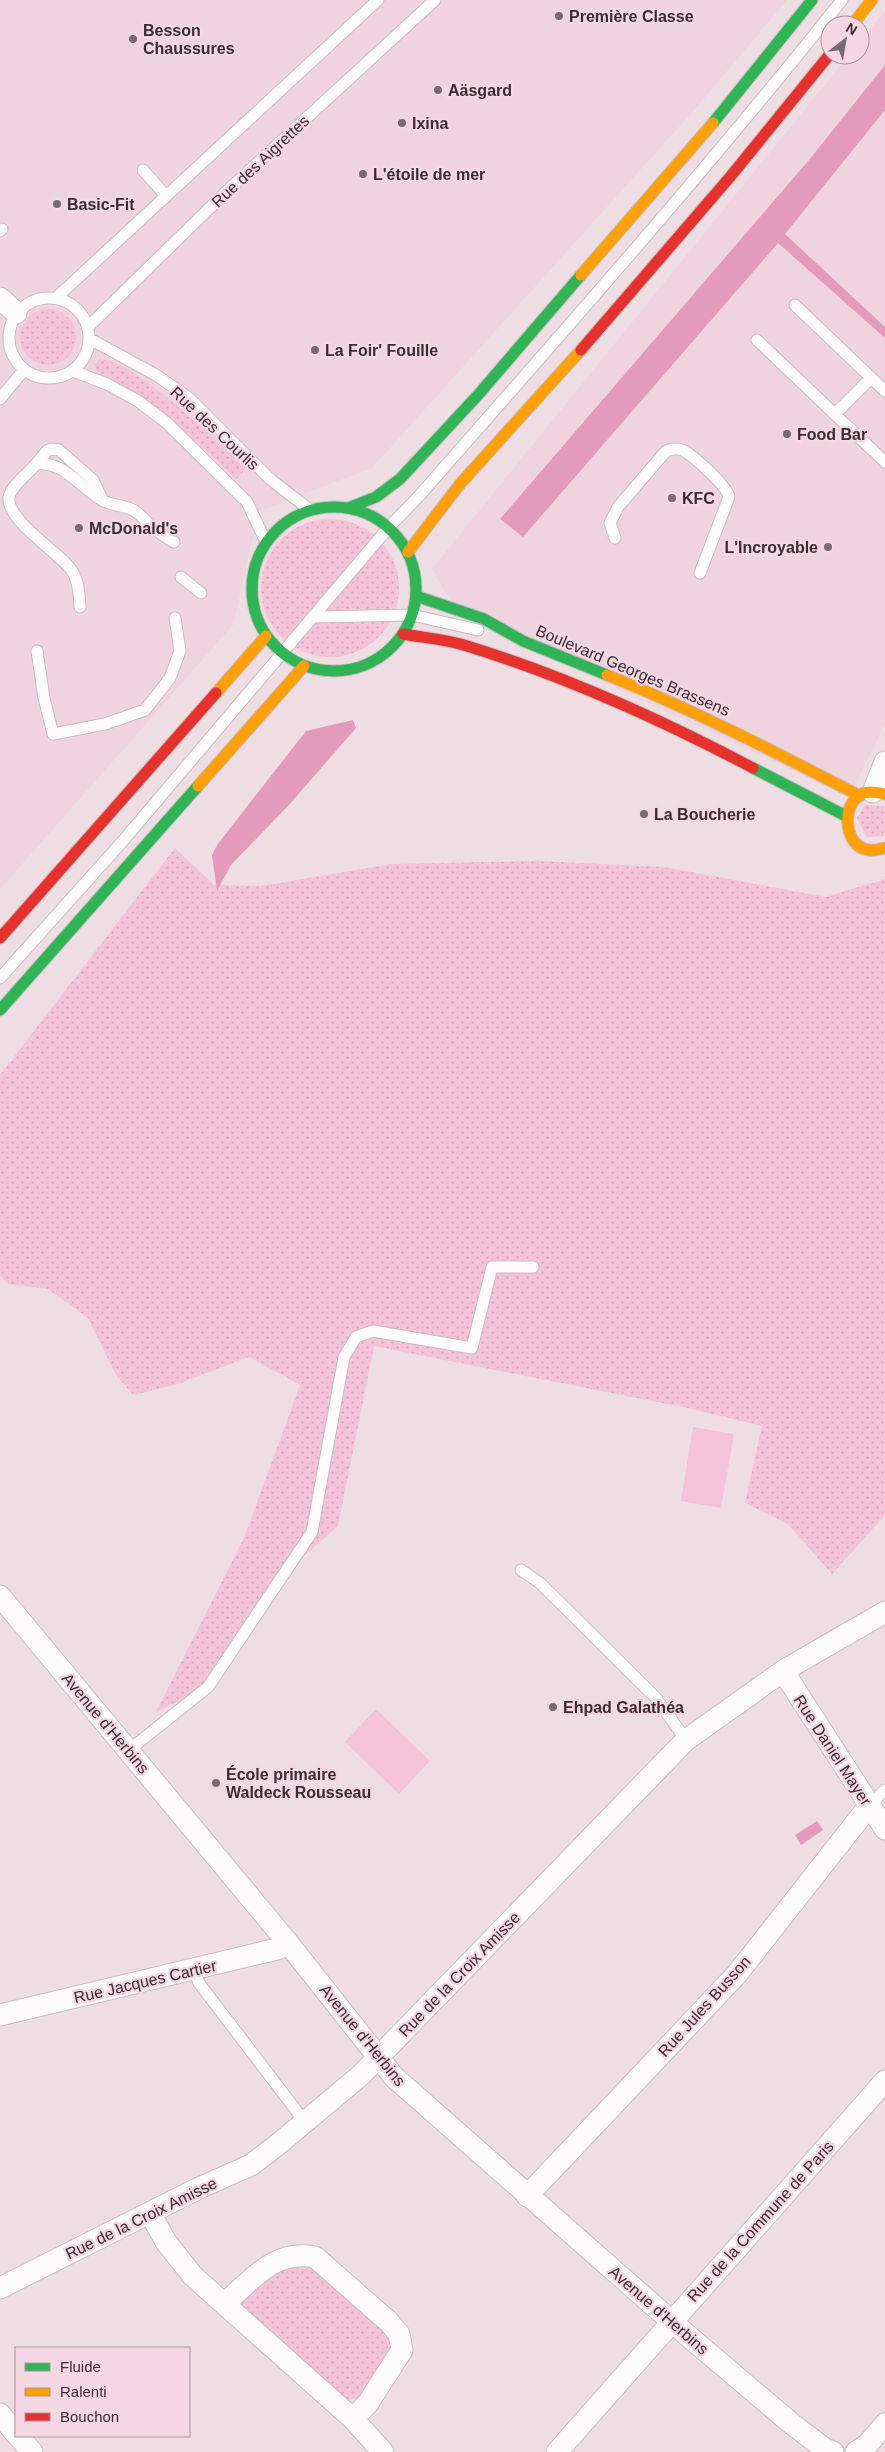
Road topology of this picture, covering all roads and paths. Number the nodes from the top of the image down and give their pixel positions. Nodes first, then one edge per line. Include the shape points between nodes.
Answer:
1 (378, 0) edge
2 (435, 0) edge
3 (812, 0) edge
4 (842, 0) edge
5 (872, 0) edge
6 (860, 15) edge
7 (821, 65) edge
8 (144, 170) dead end
9 (166, 196) junction
10 (0, 298) edge
11 (56, 298) junction
12 (795, 305) dead end
13 (16, 312) junction
14 (89, 333) junction
15 (757, 340) dead end
16 (24, 370) junction
17 (72, 371) junction
18 (871, 378) junction
19 (885, 391) edge
20 (0, 399) edge
21 (835, 414) junction
22 (885, 462) edge
23 (36, 464) junction
24 (102, 501) junction
25 (348, 508) junction
26 (310, 510) junction
27 (389, 527) junction
28 (615, 538) dead end
29 (174, 542) dead end
30 (266, 542) junction
31 (408, 552) junction
32 (700, 573) dead end
33 (181, 577) dead end
34 (202, 593) dead end
35 (416, 596) junction
36 (80, 607) dead end
37 (412, 615) junction
38 (175, 618) dead end
39 (314, 618) junction
40 (372, 618) junction
41 (396, 630) junction
42 (266, 636) junction
43 (523, 641) junction
44 (37, 652) dead end
45 (283, 654) junction
46 (304, 666) junction
47 (885, 762) edge
48 (873, 794) edge
49 (846, 816) junction
50 (885, 848) edge
51 (0, 938) edge
52 (0, 978) edge
53 (0, 1010) edge
54 (533, 1267) dead end
55 (521, 1570) dead end
56 (0, 1596) edge
57 (885, 1612) edge
58 (783, 1671) junction
59 (686, 1740) junction
60 (129, 1750) junction
61 (885, 1790) edge
62 (869, 1806) junction
63 (885, 1828) edge
64 (288, 1943) junction
65 (194, 1971) junction
66 (0, 2015) edge
67 (378, 2057) junction
68 (885, 2081) edge
69 (305, 2122) junction
70 (527, 2196) junction
71 (150, 2213) junction
72 (0, 2288) edge
73 (224, 2304) junction
74 (672, 2321) junction
75 (0, 2414) edge
76 (353, 2419) junction
77 (885, 2424) edge
78 (15, 2433) edge
79 (19, 2437) edge
80 (32, 2452) edge
81 (383, 2452) edge
82 (556, 2452) edge
83 (833, 2452) edge
84 (856, 2452) edge

1 - 9 lane
2 - 14 lane, Rue des Aigrettes via 227,191
3 - 25 main road via 741,90 478,395 400,479 376,498
4 - 27 lane via 612,278
5 - 6 main road
7 - 31 main road via 749,155 439,509
8 - 9 lane
9 - 11 lane
10 - 13 street
11 - 13 lane via 38,298
11 - 14 lane via 64,300 83,316
12 - 18 lane
13 - 16 lane via 10,324 8,343 15,361
14 - 17 lane, Rue des Aigrettes via 84,356
14 - 26 lane, Rue des Courlis via 189,398 270,479
15 - 21 lane
16 - 17 lane via 48,378
16 - 20 lane
17 - 30 lane, Rue des Courlis via 138,401 167,423 247,502
18 - 19 lane
18 - 21 lane
21 - 22 lane
23 - 24 lane via 48,463 64,471
23 - 24 lane via 47,451 59,450 93,480
23 - 36 lane via 11,492 11,507 19,520 70,567 77,582
24 - 29 lane via 133,510 160,536
25 - 26 main road via 329,506
25 - 27 main road via 370,514
26 - 30 main road via 293,517
27 - 31 main road
27 - 39 lane
28 - 32 lane via 610,523 618,507 666,451 672,448 683,450 724,486 729,497
30 - 42 main road via 257,558 251,589 256,614
31 - 35 main road via 415,574
33 - 34 lane
35 - 37 main road
35 - 43 main road, Boulevard Georges Brassens via 484,619
37 - 40 lane
37 - 41 main road
37 - 43 lane
38 - 44 lane via 180,651 170,678 145,710 105,724 54,734
39 - 40 lane
39 - 45 lane
40 - 41 lane
41 - 46 main road via 389,650 363,665 349,670 326,671
41 - 49 main road via 465,645 571,683 711,745
42 - 45 main road
42 - 51 main road
43 - 48 main road, Boulevard Georges Brassens via 658,695
45 - 46 main road
45 - 52 lane
46 - 53 main road
47 - 48 street
48 - 49 main road via 849,808
49 - 50 main road via 849,834 855,842 871,850
54 - 60 lane via 492,1267 472,1348 373,1331 356,1337 344,1357 312,1532 208,1687
55 - 59 lane via 540,1583 656,1698
56 - 60 street, Avenue d'Herbins
57 - 58 street, Rue de la Croix Amisse
58 - 59 street, Rue de la Croix Amisse
58 - 62 street, Rue Daniel Mayer
59 - 67 street, Rue de la Croix Amisse
60 - 64 street, Avenue d'Herbins
61 - 62 lane
62 - 63 street, Rue Daniel Mayer
62 - 70 street, Rue Jules Busson via 737,1974
64 - 65 street, Rue Jacques Cartier via 277,1949
64 - 67 street, Avenue d'Herbins
65 - 66 street, Rue Jacques Cartier
65 - 69 lane via 199,1983
67 - 69 street, Rue de la Croix Amisse
67 - 70 street, Avenue d'Herbins via 394,2077
68 - 74 street, Rue de la Commune de Paris
69 - 71 street, Rue de la Croix Amisse via 251,2164
70 - 74 street, Avenue d'Herbins
71 - 72 street, Rue de la Croix Amisse
71 - 73 street via 166,2242 193,2276
73 - 76 street
73 - 76 street via 277,2260 300,2254 315,2257 389,2322 399,2334 402,2350 368,2403
74 - 82 street, Rue de la Commune de Paris
74 - 83 street, Avenue d'Herbins via 792,2424
75 - 78 street
76 - 81 street
77 - 84 street via 867,2445
79 - 80 street

